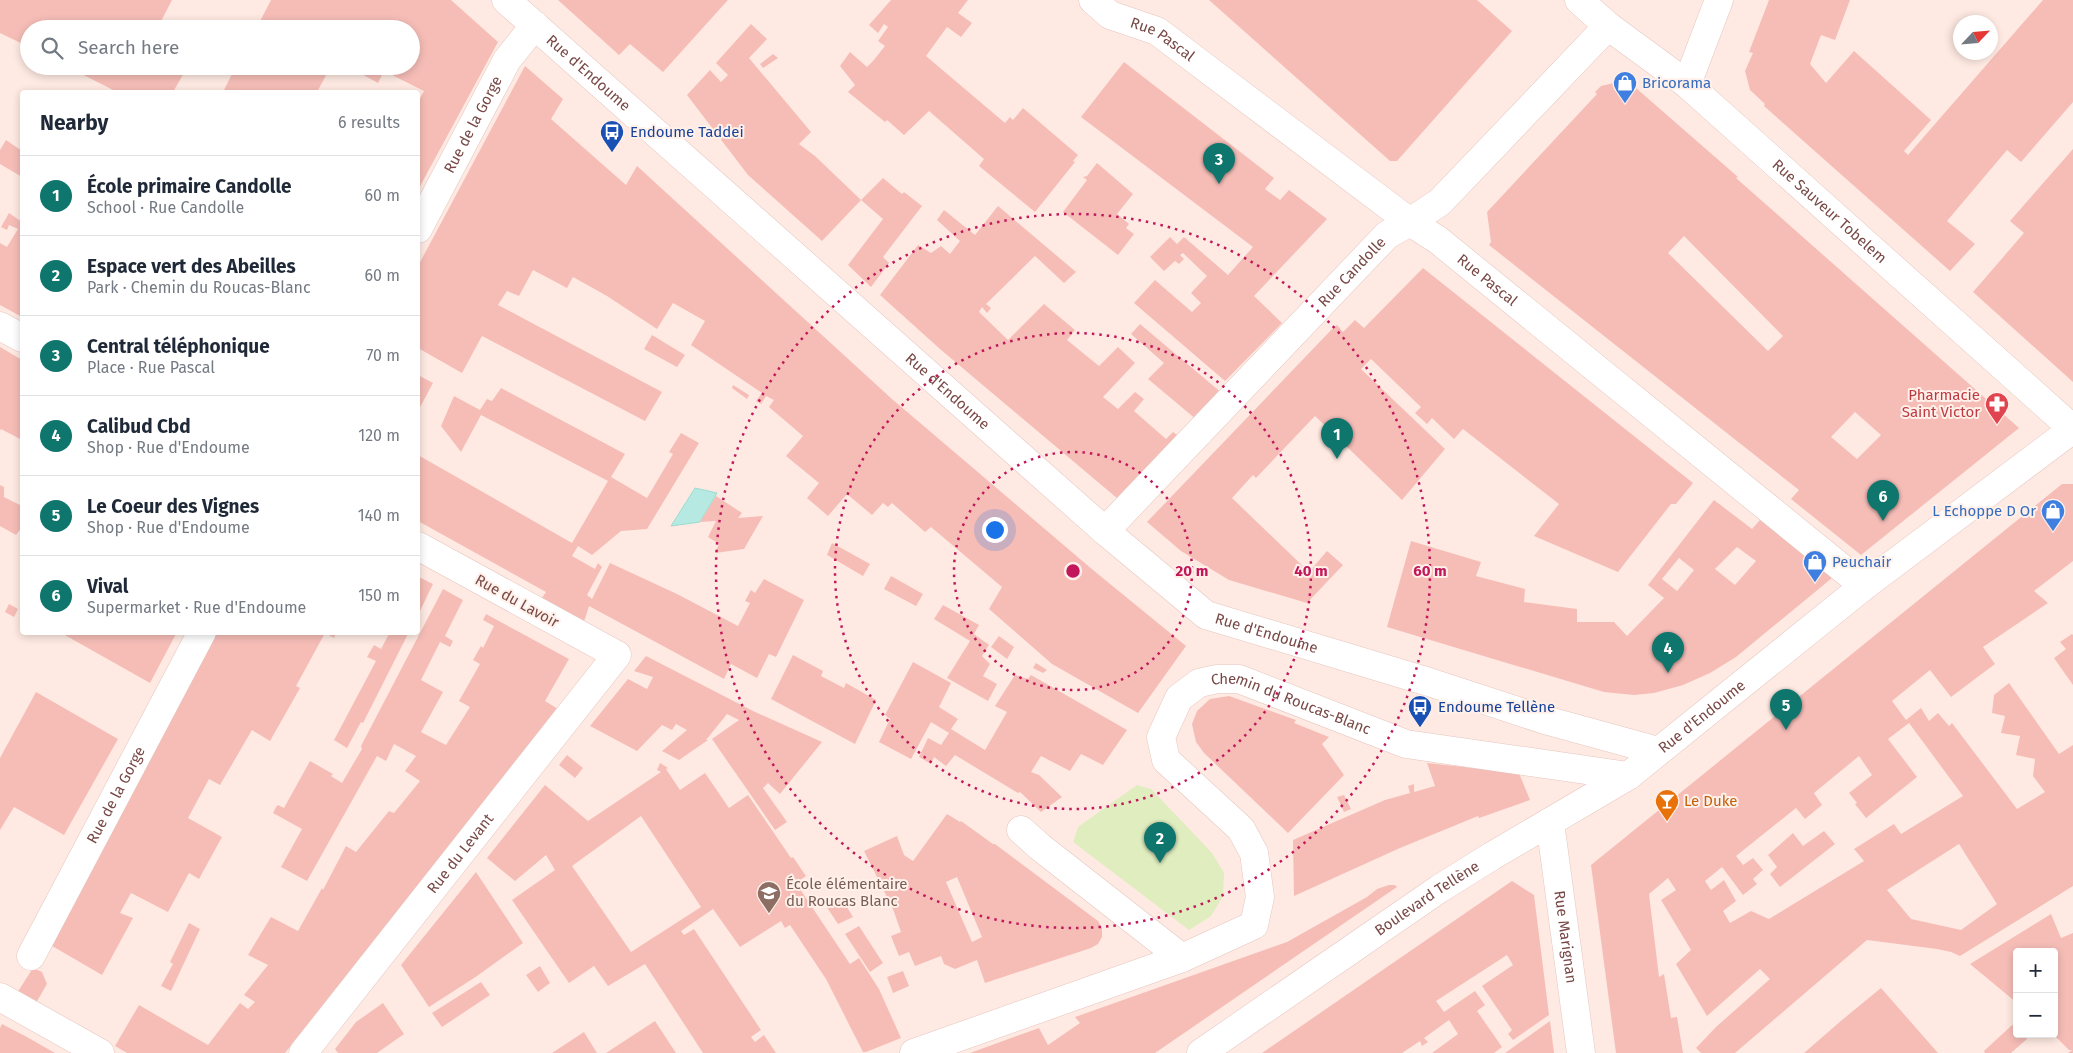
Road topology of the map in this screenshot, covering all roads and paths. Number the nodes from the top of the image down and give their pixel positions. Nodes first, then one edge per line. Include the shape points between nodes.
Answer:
1 (506, 0) edge
2 (1093, 0) edge
3 (1579, 0) edge
4 (1719, 0) edge
5 (535, 25) junction
6 (1608, 26) junction
7 (1687, 84) junction
8 (1410, 222) junction
9 (420, 225) edge
10 (0, 326) edge
11 (20, 337) edge
12 (2073, 429) edge
13 (1105, 531) junction
14 (420, 547) edge
15 (1864, 586) junction
16 (200, 635) edge
17 (617, 655) joint
18 (1658, 751) junction
19 (1628, 776) junction
20 (1550, 822) junction
21 (1021, 830) dead end
22 (31, 956) dead end
23 (1182, 958) junction
24 (0, 998) edge
25 (100, 1053) edge
26 (303, 1053) edge
27 (914, 1053) edge
28 (1201, 1053) edge
29 (1582, 1053) edge

1 - 5 street, Rue d'Endoume
2 - 8 street, Rue Pascal via 1110,14 1157,31
3 - 6 street, Rue Sauveur Tobelem
4 - 7 street
5 - 9 street, Rue de la Gorge via 507,60
5 - 13 street, Rue d'Endoume
6 - 7 street, Rue Sauveur Tobelem
6 - 8 street, Rue Candolle via 1440,202
7 - 12 street, Rue Sauveur Tobelem
8 - 13 street, Rue Candolle via 1387,235
8 - 15 street, Rue Pascal via 1438,240
10 - 11 street
12 - 15 street, Rue d'Endoume
13 - 18 street, Rue d'Endoume via 1206,615 1545,720
14 - 17 street, Rue du Lavoir
15 - 18 street, Rue d'Endoume
16 - 22 street, Rue de la Gorge
17 - 26 street, Rue du Levant
18 - 19 street, Boulevard Tellène
19 - 20 street, Boulevard Tellène
19 - 23 street, Chemin du Roucas-Blanc via 1406,744 1239,680 1217,679 1199,683 1179,698 1161,737 1166,760 1241,829 1254,853 1260,897 1254,925
20 - 28 street, Boulevard Tellène via 1439,889
20 - 29 street, Rue Marignan
21 - 23 street
23 - 27 street, Chemin du Roucas-Blanc
24 - 25 street

